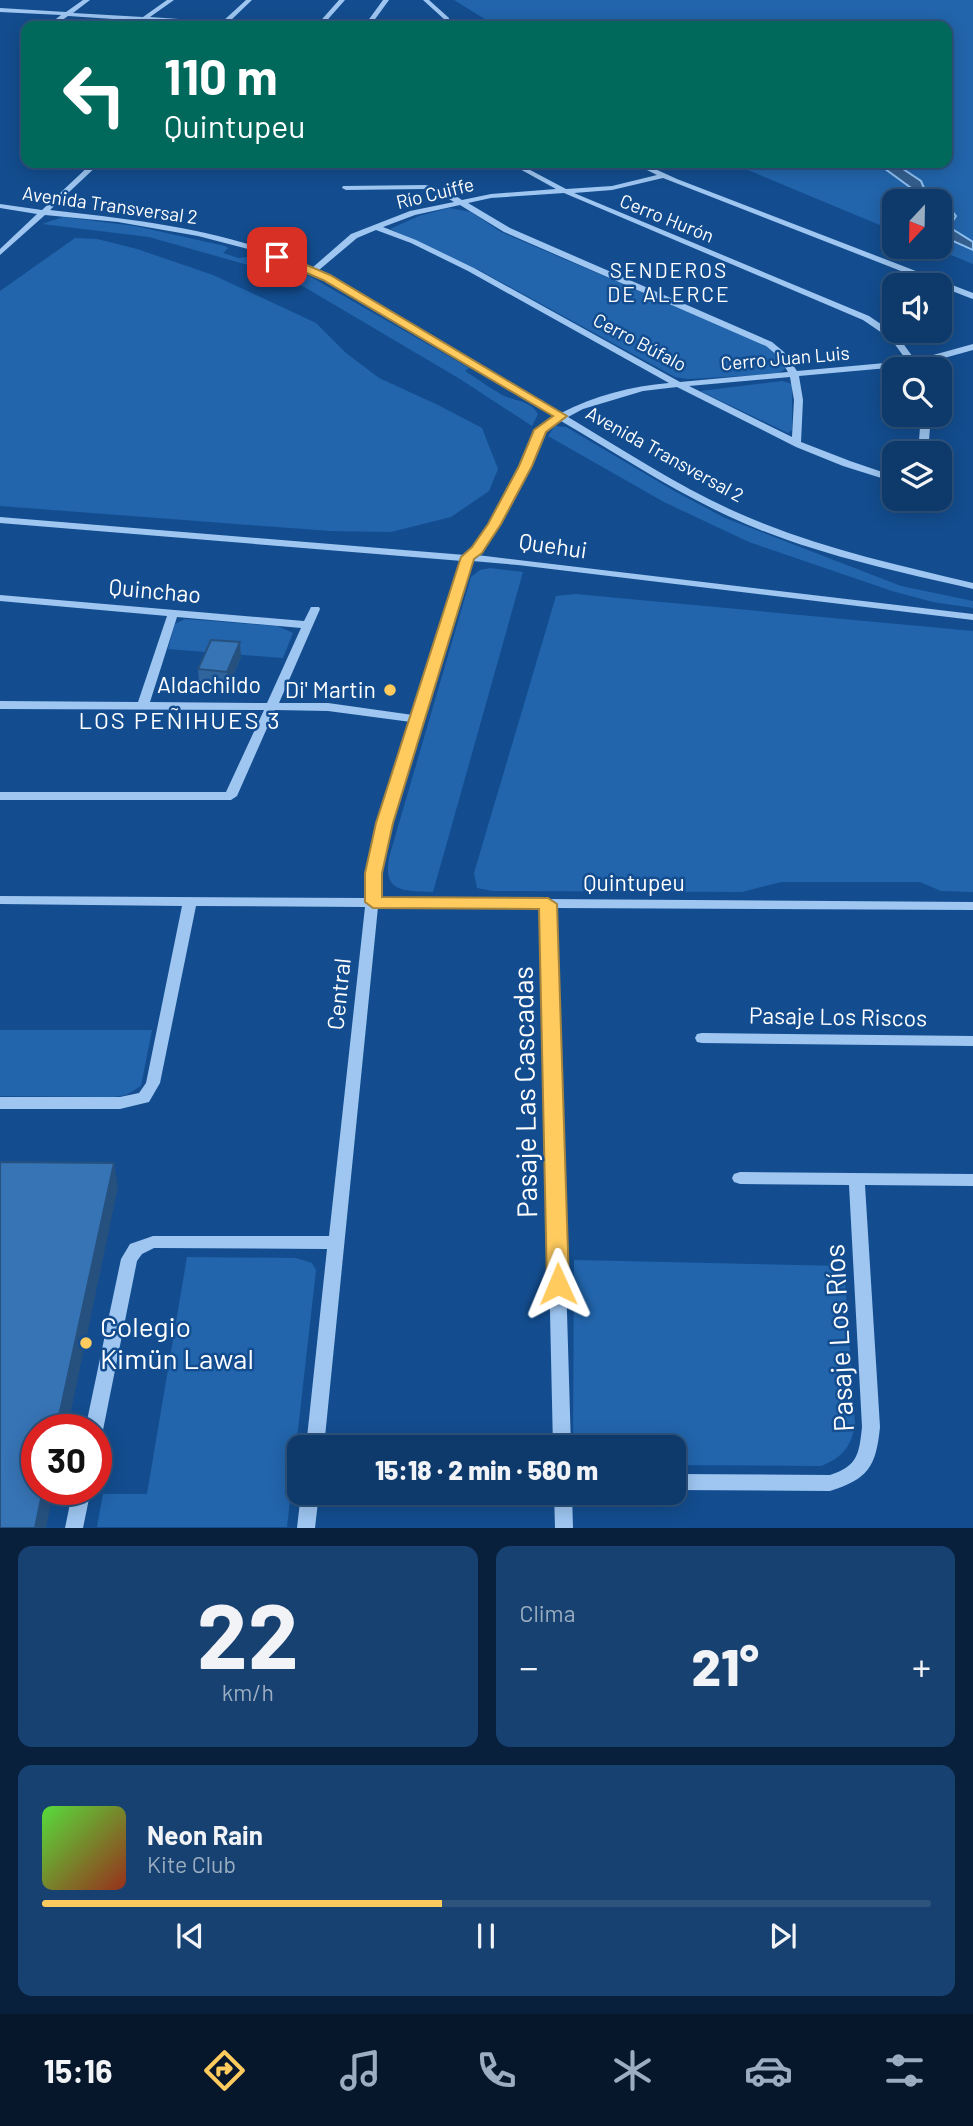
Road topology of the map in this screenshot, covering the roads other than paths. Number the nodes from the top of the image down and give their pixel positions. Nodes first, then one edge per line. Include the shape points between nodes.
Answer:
1 (87, 0) edge
2 (171, 0) edge
3 (249, 0) edge
4 (342, 0) edge
5 (386, 0) edge
6 (426, 0) edge
7 (0, 10) edge
8 (66, 14) junction
9 (144, 19) junction
10 (447, 19) dead end
11 (57, 21) edge
12 (141, 21) edge
13 (170, 21) edge
14 (227, 21) edge
15 (323, 21) edge
16 (370, 21) edge
17 (91, 168) edge
18 (522, 168) edge
19 (647, 168) edge
20 (663, 176) junction
21 (346, 188) dead end
22 (562, 189) junction
23 (461, 202) junction
24 (0, 206) edge
25 (46, 212) junction
26 (374, 227) junction
27 (0, 253) edge
28 (313, 271) junction
29 (973, 296) edge
30 (973, 347) edge
31 (909, 357) edge
32 (943, 357) edge
33 (882, 369) edge
34 (795, 376) junction
35 (681, 384) junction
36 (561, 416) junction
37 (796, 442) junction
38 (882, 474) edge
39 (0, 520) edge
40 (468, 557) junction
41 (973, 586) edge
42 (0, 598) edge
43 (315, 609) dead end
44 (173, 613) junction
45 (973, 617) edge
46 (307, 625) junction
47 (0, 705) edge
48 (143, 705) junction
49 (271, 706) junction
50 (417, 719) junction
51 (0, 796) edge
52 (0, 900) edge
53 (190, 901) junction
54 (373, 902) junction
55 (548, 904) junction
56 (973, 906) edge
57 (702, 1038) dead end
58 (973, 1041) edge
59 (0, 1102) edge
60 (740, 1178) dead end
61 (857, 1179) junction
62 (973, 1180) edge
63 (337, 1243) junction
64 (97, 1414) edge
65 (316, 1435) edge
66 (562, 1435) edge
67 (686, 1482) edge
68 (79, 1505) edge
69 (309, 1505) edge
70 (563, 1505) edge
71 (74, 1528) edge
72 (306, 1528) edge
73 (564, 1528) edge

1 - 8 street
2 - 9 street
3 - 14 street
4 - 15 street
5 - 16 street
6 - 10 street
7 - 8 street
8 - 9 street
8 - 11 street
9 - 12 street
9 - 13 street
17 - 25 street
18 - 22 street, Cerro Hurón
19 - 20 street
20 - 22 street, Río Cuiffe via 621,187
20 - 29 street
21 - 23 street via 425,187
22 - 23 street, Río Cuiffe
22 - 31 street, Cerro Hurón via 866,318 894,337
23 - 26 street, Río Cuiffe
23 - 34 street via 507,230 769,344 787,358
24 - 25 street, Avenida Transversal 2
25 - 27 street
25 - 28 street, Avenida Transversal 2 via 192,233 258,250
26 - 28 street, Río Cuiffe via 341,245
26 - 35 street, Cerro Búfalo via 443,255
28 - 36 street, Avenida Transversal 2
30 - 32 street, Cerro Juan Luis
33 - 34 street, Cerro Juan Luis
34 - 35 street, Cerro Juan Luis
34 - 37 street via 799,406
35 - 36 street, Cerro Juan Luis via 620,393
35 - 37 street, Cerro Búfalo
36 - 40 street via 541,430 506,505
36 - 41 street, Avenida Transversal 2 via 677,485 749,521 857,559
37 - 38 street, Cerro Búfalo
39 - 40 street, Quehui
40 - 45 street, Quehui
40 - 50 street, Central
42 - 44 street, Quinchao
43 - 46 street
44 - 46 street, Quinchao
44 - 48 street
46 - 49 street
47 - 48 street, Aldachildo
48 - 49 street, Aldachildo
49 - 50 street, Aldachildo via 351,708
49 - 51 street via 231,796
50 - 54 street, Central via 377,852
52 - 53 street, Quintupeu
53 - 54 street, Quintupeu
53 - 59 street via 153,1083 144,1098 120,1103
54 - 55 street, Quintupeu
54 - 63 street, Central
55 - 56 street, Quintupeu
55 - 66 street, Pasaje Las Cascadas
57 - 58 street, Pasaje Los Riscos
60 - 61 street
61 - 62 street
61 - 67 street, Pasaje Los Ríos via 872,1427 863,1465 851,1477 830,1483
63 - 64 street via 153,1242 136,1250 129,1259
63 - 65 street, Central
68 - 71 street
69 - 72 street
70 - 73 street

